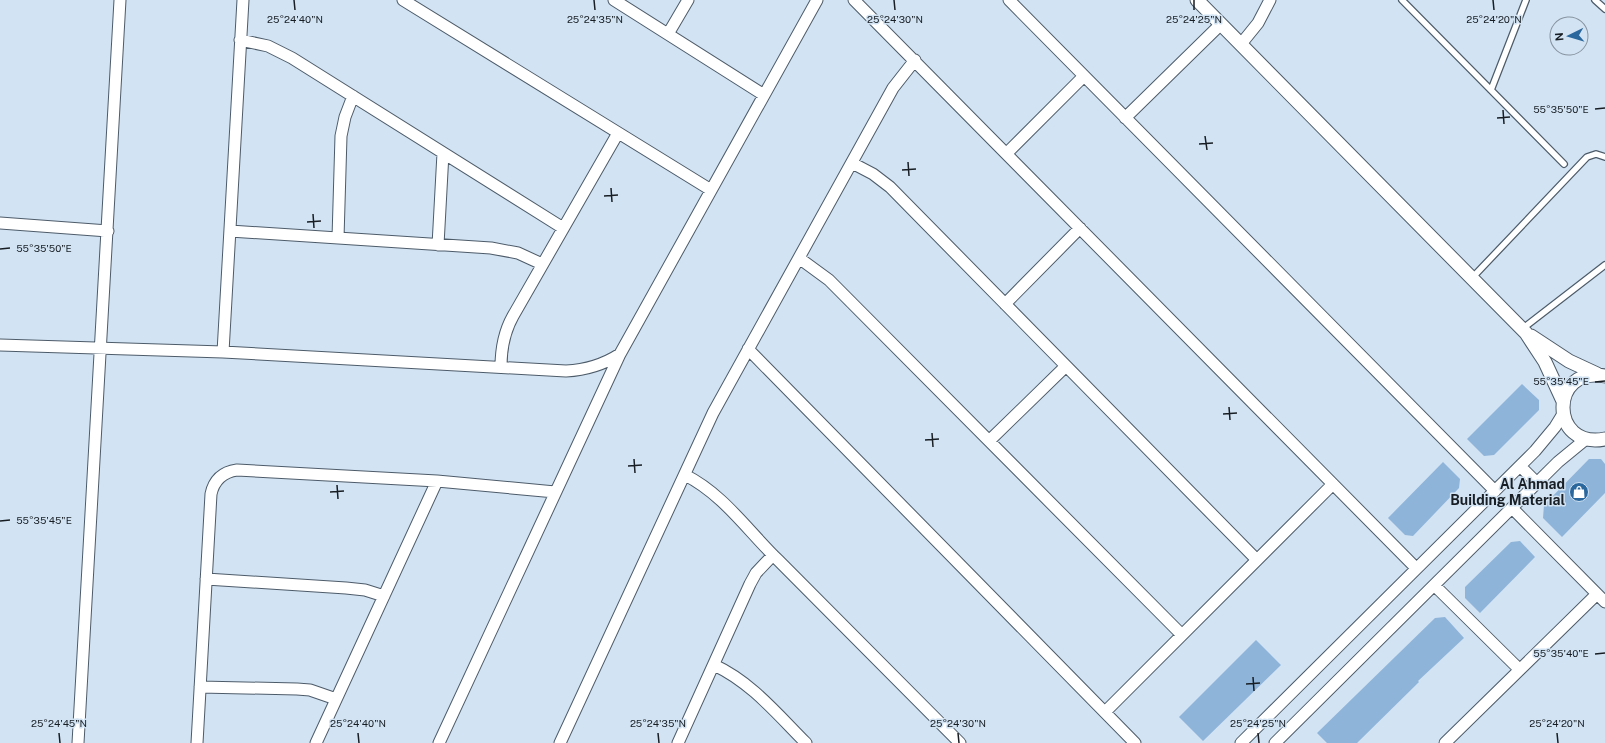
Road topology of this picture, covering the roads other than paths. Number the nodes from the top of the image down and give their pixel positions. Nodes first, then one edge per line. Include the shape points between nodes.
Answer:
1 (120, 0) edge
2 (243, 0) edge
3 (403, 0) edge
4 (614, 0) edge
5 (688, 0) edge
6 (817, 0) edge
7 (854, 0) edge
8 (1009, 0) edge
9 (1197, 0) edge
10 (1270, 0) edge
11 (1526, 0) edge
12 (1595, 0) edge
13 (1403, 1) edge
14 (1605, 9) edge
15 (1221, 24) junction
16 (668, 34) junction
17 (240, 40) junction
18 (1241, 44) junction
19 (915, 60) junction
20 (1084, 76) junction
21 (1491, 90) junction
22 (764, 95) junction
23 (353, 96) junction
24 (1125, 118) junction
25 (618, 132) junction
26 (443, 152) junction
27 (1007, 153) junction
28 (1605, 157) edge
29 (852, 163) junction
30 (1564, 164) dead end
31 (711, 190) junction
32 (0, 224) edge
33 (563, 228) junction
34 (1080, 228) junction
35 (108, 231) junction
36 (230, 231) junction
37 (338, 238) junction
38 (438, 245) junction
39 (799, 258) junction
40 (542, 264) junction
41 (1605, 266) edge
42 (1472, 278) junction
43 (1005, 304) junction
44 (1524, 331) junction
45 (0, 345) edge
46 (101, 348) junction
47 (748, 349) junction
48 (223, 352) junction
49 (620, 354) junction
50 (1066, 366) junction
51 (501, 367) junction
52 (1601, 375) edge
53 (1563, 408) junction
54 (989, 441) junction
55 (1598, 441) edge
56 (1520, 466) junction
57 (685, 475) junction
58 (437, 481) junction
59 (1537, 483) junction
60 (1333, 484) junction
61 (1495, 491) junction
62 (555, 492) junction
63 (1512, 508) junction
64 (773, 555) junction
65 (1257, 560) junction
66 (1416, 568) junction
67 (206, 579) junction
68 (1434, 585) junction
69 (1597, 594) junction
70 (384, 596) junction
71 (1605, 602) edge
72 (1182, 635) junction
73 (714, 665) junction
74 (1519, 669) junction
75 (200, 687) junction
76 (336, 699) junction
77 (1105, 712) junction
78 (804, 742) edge
79 (78, 743) edge
80 (197, 743) edge
81 (316, 743) edge
82 (439, 743) edge
83 (560, 743) edge
84 (678, 743) edge
85 (960, 743) edge
86 (1135, 743) edge
87 (1241, 743) edge
88 (1275, 743) edge
89 (1445, 743) edge

1 - 35 street
2 - 17 street
3 - 25 street
4 - 16 street
5 - 16 street
6 - 22 street
7 - 19 street
8 - 20 street
9 - 15 street
10 - 18 street via 1258,23
11 - 21 lane
12 - 14 lane
13 - 21 lane
15 - 18 street
15 - 24 street
16 - 22 street
17 - 23 street via 255,42 280,52
17 - 36 street
18 - 42 street
19 - 27 street
19 - 29 street via 893,88
20 - 24 street
20 - 27 street
21 - 30 lane
22 - 31 street
23 - 26 street
23 - 37 street via 342,131
24 - 61 street
25 - 31 street
25 - 33 street
26 - 33 street
26 - 38 street
27 - 34 street
28 - 42 lane via 1596,154 1587,157
29 - 39 street
29 - 43 street via 890,187
31 - 49 street
32 - 35 street
33 - 40 street
34 - 43 street
34 - 60 street
35 - 46 street
36 - 37 street
36 - 48 street
37 - 38 street
38 - 40 street via 505,250
39 - 47 street
39 - 54 street via 829,280
40 - 51 street via 508,325 502,346
41 - 44 lane
42 - 44 street
43 - 50 street
44 - 52 street via 1569,361
44 - 53 street via 1545,362
45 - 46 street
46 - 48 street
46 - 79 street
47 - 57 street via 713,413
47 - 77 street
48 - 51 street
49 - 51 street via 600,365 578,370
49 - 62 street
50 - 54 street
50 - 65 street
52 - 53 street via 1589,375 1575,381 1565,394
53 - 55 street via 1565,421 1574,432
53 - 56 street via 1546,440
54 - 72 street
55 - 59 street via 1567,454
56 - 59 street
56 - 61 street
57 - 64 street via 713,492
57 - 83 street
58 - 62 street
58 - 67 street via 237,470 226,473 218,479 211,494
58 - 70 street
59 - 63 street
60 - 65 street
60 - 66 street
61 - 66 street
62 - 82 street
63 - 68 street
63 - 69 street
64 - 73 street via 760,568 750,584
64 - 85 street
65 - 72 street
66 - 87 street
67 - 70 street via 346,588
67 - 75 street
68 - 74 street
68 - 88 street
69 - 71 street
69 - 74 street
70 - 76 street
72 - 77 street
73 - 78 street via 753,690
73 - 84 street
74 - 89 street
75 - 76 street via 310,690
75 - 80 street
76 - 81 street
77 - 86 street

